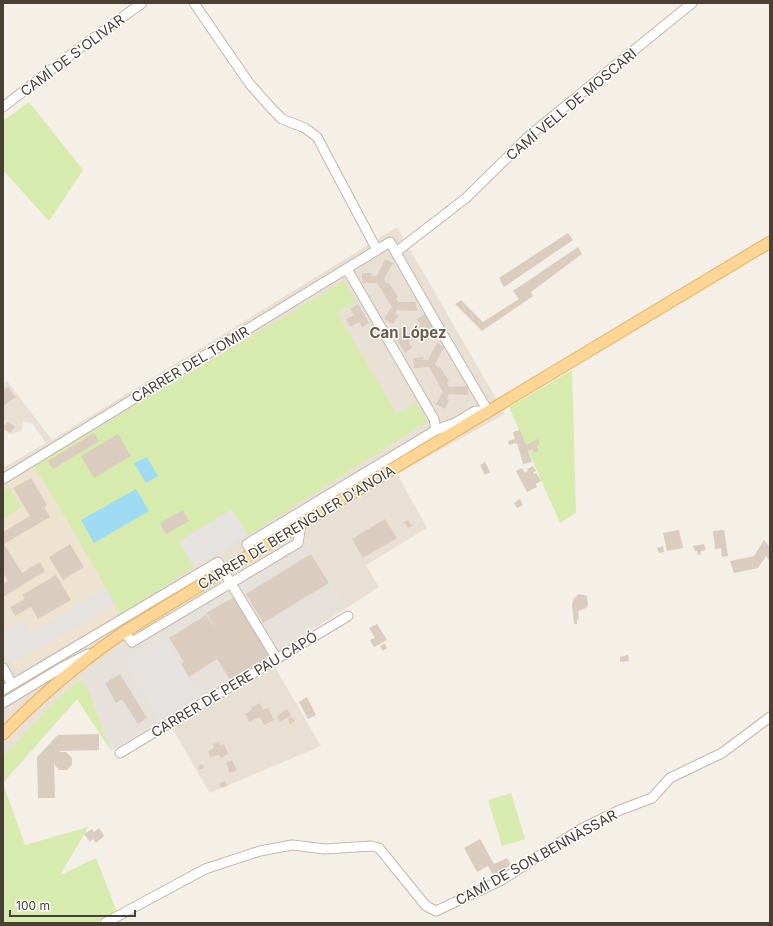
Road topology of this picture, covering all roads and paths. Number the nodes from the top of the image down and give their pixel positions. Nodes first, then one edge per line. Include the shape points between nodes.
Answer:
1 (142, 3) edge
2 (194, 3) edge
3 (692, 3) edge
4 (3, 107) edge
5 (770, 242) edge
6 (377, 250) junction
7 (396, 252) junction
8 (347, 269) junction
9 (488, 411) junction
10 (436, 430) junction
11 (3, 479) edge
12 (301, 524) junction
13 (253, 554) junction
14 (224, 572) junction
15 (231, 583) junction
16 (348, 616) dead end
17 (124, 632) junction
18 (105, 645) junction
19 (277, 659) junction
20 (3, 668) edge
21 (12, 684) junction
22 (3, 690) edge
23 (3, 703) edge
24 (770, 717) edge
25 (3, 734) edge
26 (120, 752) dead end
27 (105, 923) edge

1 - 4 street, CAMÍ DE S'OLIVAR
2 - 6 street via 270,108 282,119 317,136
3 - 7 street, CAMÍ VELL DE MOSCARI via 530,135 466,198
5 - 9 main road, CARRER DE BERENGUER D'ANOIA
6 - 7 street, CARRER DEL TOMIR via 390,242
6 - 8 street, CARRER DEL TOMIR
7 - 9 street
8 - 10 street via 434,419
8 - 11 street, CARRER DEL TOMIR
9 - 10 street via 476,411
9 - 12 main road, CARRER DE BERENGUER D'ANOIA
10 - 13 street via 247,544
12 - 13 main road, CARRER DE BERENGUER D'ANOIA
12 - 15 street via 298,542
13 - 14 main road, CARRER DE BERENGUER D'ANOIA
14 - 15 street
14 - 17 main road, CARRER DE BERENGUER D'ANOIA
14 - 21 street via 218,562
15 - 17 street via 132,642
15 - 19 street
16 - 19 street, CARRER DE PERE PAU CAPÓ
17 - 18 main road, CARRER DE BERENGUER D'ANOIA
18 - 23 street
18 - 25 main road, CARRER DE BERENGUER D'ANOIA via 48,692
19 - 26 street, CARRER DE PERE PAU CAPÓ
20 - 21 street
21 - 22 street
24 - 27 street, CAMÍ DE SON BENNÀSSAR via 722,752 670,778 652,798 581,829 500,881 436,912 426,906 378,848 371,846 325,849 292,844 260,851 206,869

